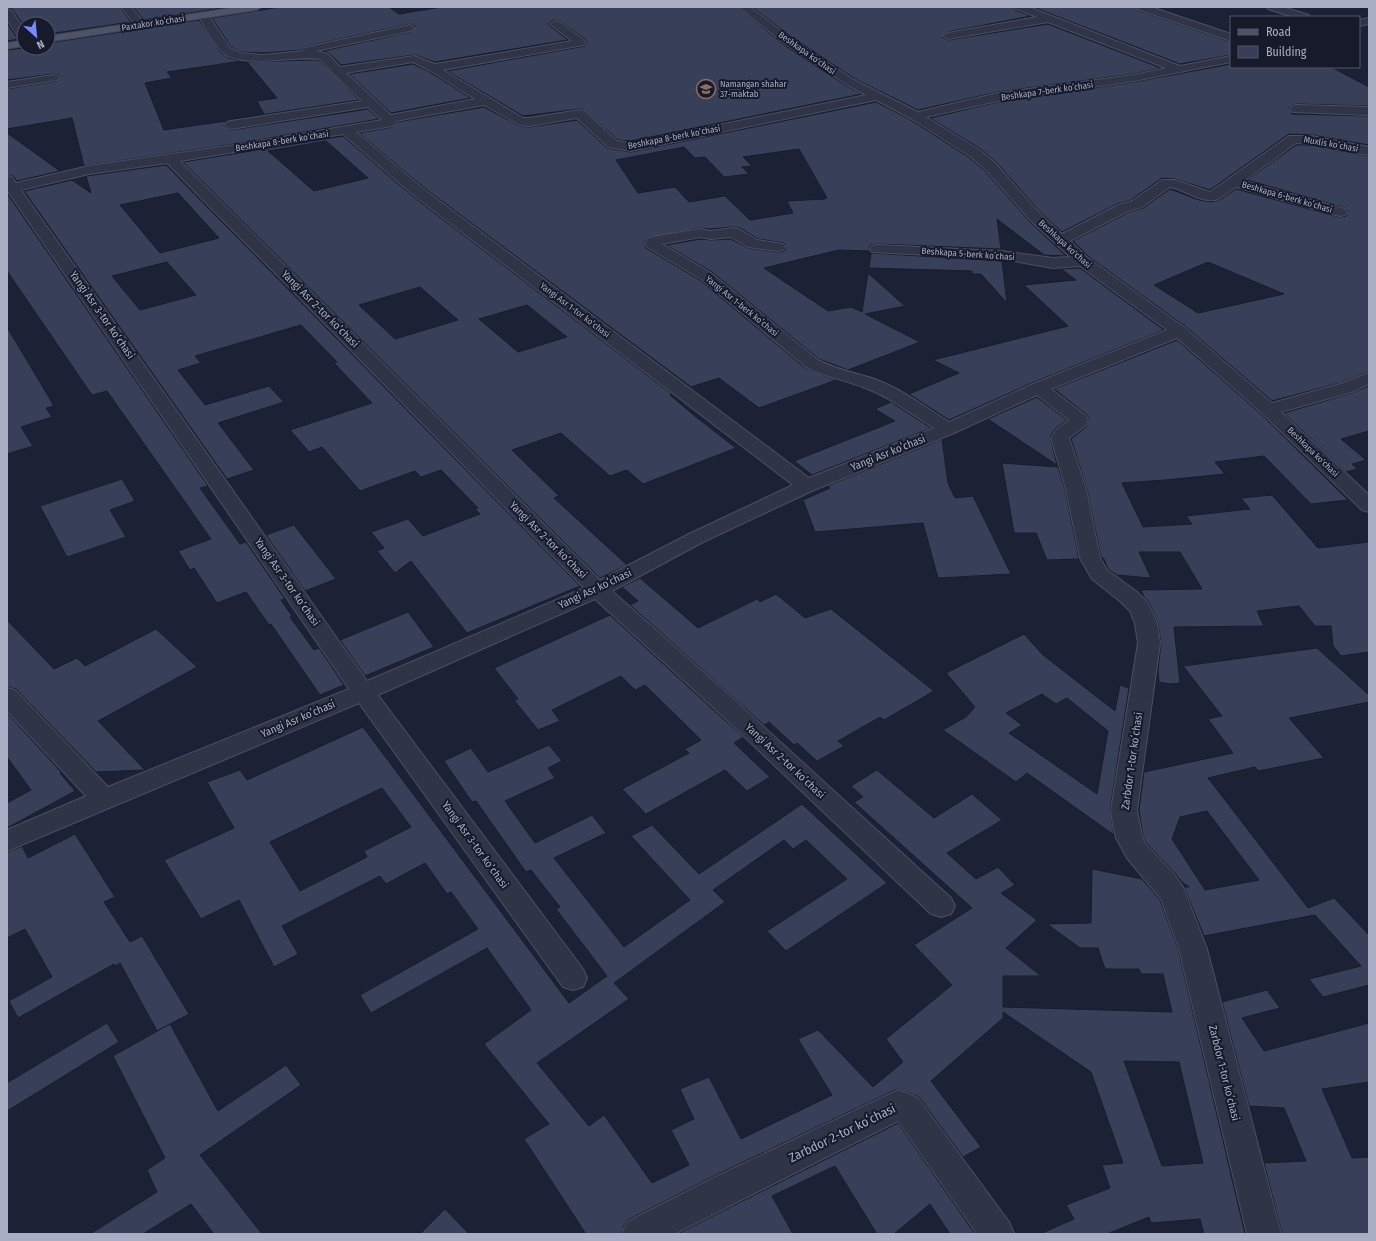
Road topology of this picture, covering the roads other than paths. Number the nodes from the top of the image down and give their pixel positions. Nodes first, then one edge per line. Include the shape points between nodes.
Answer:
1 (126, 7) edge
2 (257, 7) edge
3 (744, 7) edge
4 (1020, 7) edge
5 (1141, 7) edge
6 (1272, 7) edge
7 (7, 12) edge
8 (203, 15) junction
9 (1302, 16) edge
10 (1050, 18) junction
11 (555, 24) dead end
12 (16, 25) edge
13 (141, 25) junction
14 (410, 28) dead end
15 (948, 36) dead end
16 (1230, 38) edge
17 (56, 39) edge
18 (308, 55) junction
19 (1230, 59) edge
20 (433, 68) junction
21 (1178, 69) junction
22 (337, 71) junction
23 (53, 78) dead end
24 (7, 85) edge
25 (877, 96) junction
26 (486, 101) junction
27 (371, 103) junction
28 (1296, 109) dead end
29 (1369, 111) edge
30 (916, 116) junction
31 (388, 118) junction
32 (231, 125) dead end
33 (347, 131) junction
34 (1293, 139) joint
35 (1369, 152) edge
36 (170, 158) junction
37 (1234, 182) junction
38 (11, 184) edge
39 (1340, 212) dead end
40 (1061, 240) junction
41 (778, 247) dead end
42 (877, 249) dead end
43 (1083, 261) junction
44 (1179, 331) junction
45 (1369, 378) edge
46 (1039, 388) junction
47 (1269, 410) junction
48 (948, 429) junction
49 (807, 486) junction
50 (1369, 506) edge
51 (598, 590) junction
52 (363, 692) junction
53 (7, 696) edge
54 (104, 798) junction
55 (7, 841) edge
56 (941, 906) dead end
57 (574, 978) dead end
58 (639, 1234) edge
59 (997, 1234) edge
60 (1264, 1234) edge

1 - 13 street
2 - 8 main road, Paxtakor koʻchasi
3 - 25 street, Beshkapa ko'chasi via 815,60
4 - 10 street
5 - 16 street
6 - 9 street
7 - 12 street
8 - 13 main road, Paxtakor koʻchasi
8 - 18 street via 226,50 232,53 262,58
10 - 15 street
10 - 21 street
11 - 20 street via 580,44
13 - 17 main road, Paxtakor koʻchasi
14 - 18 street via 312,49
18 - 22 street via 324,56
19 - 21 street, Beshkapa 7-berk koʻchasi
20 - 22 street, Beshkapa 8-berk koʼchasi via 414,59
20 - 26 street, Beshkapa 8-berk koʼchasi
21 - 30 street, Beshkapa 7-berk koʻchasi via 1134,78 998,97
22 - 27 street
23 - 24 street
25 - 26 street, Beshkapa 8-berk koʼchasi via 631,147 613,144 580,114 529,122 520,121
25 - 30 street, Beshkapa ko'chasi
26 - 31 street, Beshkapa 8-berk koʼchasi
27 - 31 street
27 - 32 street
28 - 29 street
30 - 40 street, Beshkapa ko'chasi via 958,141 991,166 1036,218
31 - 33 street, Beshkapa 8-berk koʼchasi via 390,121 386,124
33 - 36 street, Beshkapa 8-berk koʼchasi
33 - 49 street, Yangi Asr 1-tor koʼchasi via 417,191
34 - 35 street, Muxlis koʻchasi via 1312,140
34 - 37 street, Beshkapa 6-berk koʻchasi
36 - 38 street, Beshkapa 8-berk koʼchasi
36 - 51 street, Yangi Asr 2-tor koʼchasi
37 - 39 street, Beshkapa 6-berk koʻchasi
37 - 40 street, Beshkapa 6-berk koʻchasi via 1213,196 1167,183 1137,204 1123,208
38 - 52 street, Yangi Asr 3-tor koʼchasi
40 - 43 street, Beshkapa ko'chasi
41 - 48 street, Yangi Asr 1-berk koʻchasi via 753,244 734,232 710,235 701,233 652,242 706,276 805,361 821,369 871,384
42 - 43 street, Beshkapa 5-berk koʻchasi via 1002,255 1053,263
43 - 44 street, Beshkapa ko'chasi
44 - 46 street, Yangi Asr koʻchasi
44 - 47 street, Beshkapa ko'chasi
45 - 47 street via 1346,388
46 - 48 street, Yangi Asr koʻchasi
46 - 60 street, Zarbdor 1-tor koʻchasi via 1079,419 1079,422 1060,438 1076,489 1090,558 1099,574 1140,608 1146,623 1149,643 1124,810 1126,825 1136,851 1173,896 1193,949
47 - 50 street, Beshkapa ko'chasi
48 - 49 street, Yangi Asr koʻchasi
49 - 51 street, Yangi Asr koʻchasi via 696,538
51 - 52 street, Yangi Asr koʻchasi
51 - 56 street, Yangi Asr 2-tor koʼchasi
52 - 54 street, Yangi Asr koʻchasi
52 - 57 street, Yangi Asr 3-tor koʼchasi
53 - 54 street
54 - 55 street, Yangi Asr koʻchasi
58 - 59 street, Zarbdor 2-tor koʻchasi via 898,1105 907,1108

